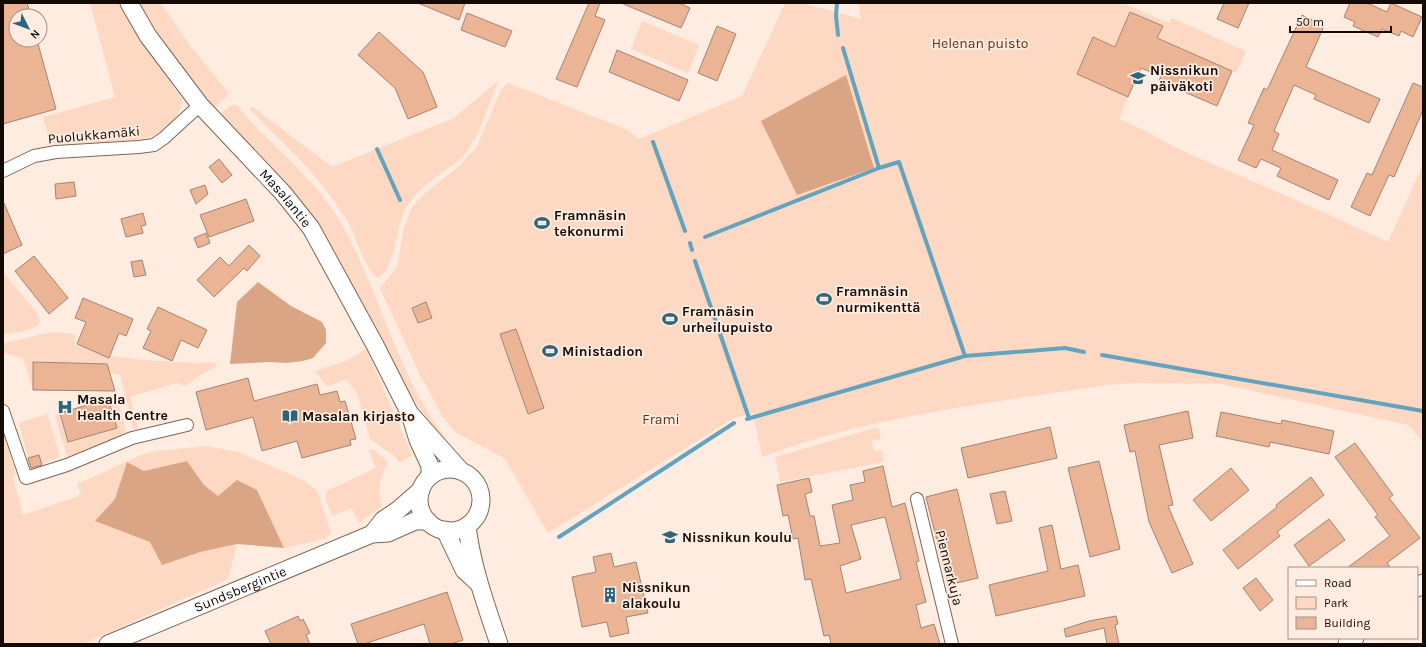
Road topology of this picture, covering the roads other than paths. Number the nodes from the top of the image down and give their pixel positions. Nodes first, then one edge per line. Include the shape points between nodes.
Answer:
1 (129, 3) edge
2 (200, 105) junction
3 (3, 171) edge
4 (3, 411) edge
5 (410, 414) junction
6 (187, 425) dead end
7 (461, 471) junction
8 (426, 483) junction
9 (917, 499) dead end
10 (428, 521) junction
11 (467, 526) junction
12 (445, 530) junction
13 (372, 534) junction
14 (478, 583) junction
15 (108, 644) edge
16 (499, 644) edge
17 (952, 644) edge

1 - 2 street, Masalantie via 148,36
2 - 3 street, Puolukkamäki via 154,145 56,152 34,156
2 - 5 street, Masalantie via 302,214 332,263
4 - 6 street via 26,478 67,465 132,438
5 - 7 street, Masalantie
5 - 8 street, Masalantie via 430,466
7 - 8 street via 440,471
7 - 11 street via 474,480 481,500 478,513
8 - 10 street via 420,497 421,510
8 - 13 street, Sundsbergintie via 398,510 383,520
9 - 17 street, Piennarkuja
10 - 12 street
10 - 13 street, Sundsbergintie via 415,521 388,533
11 - 12 street
11 - 14 street
12 - 14 street via 464,570
13 - 15 street, Sundsbergintie
14 - 16 street

